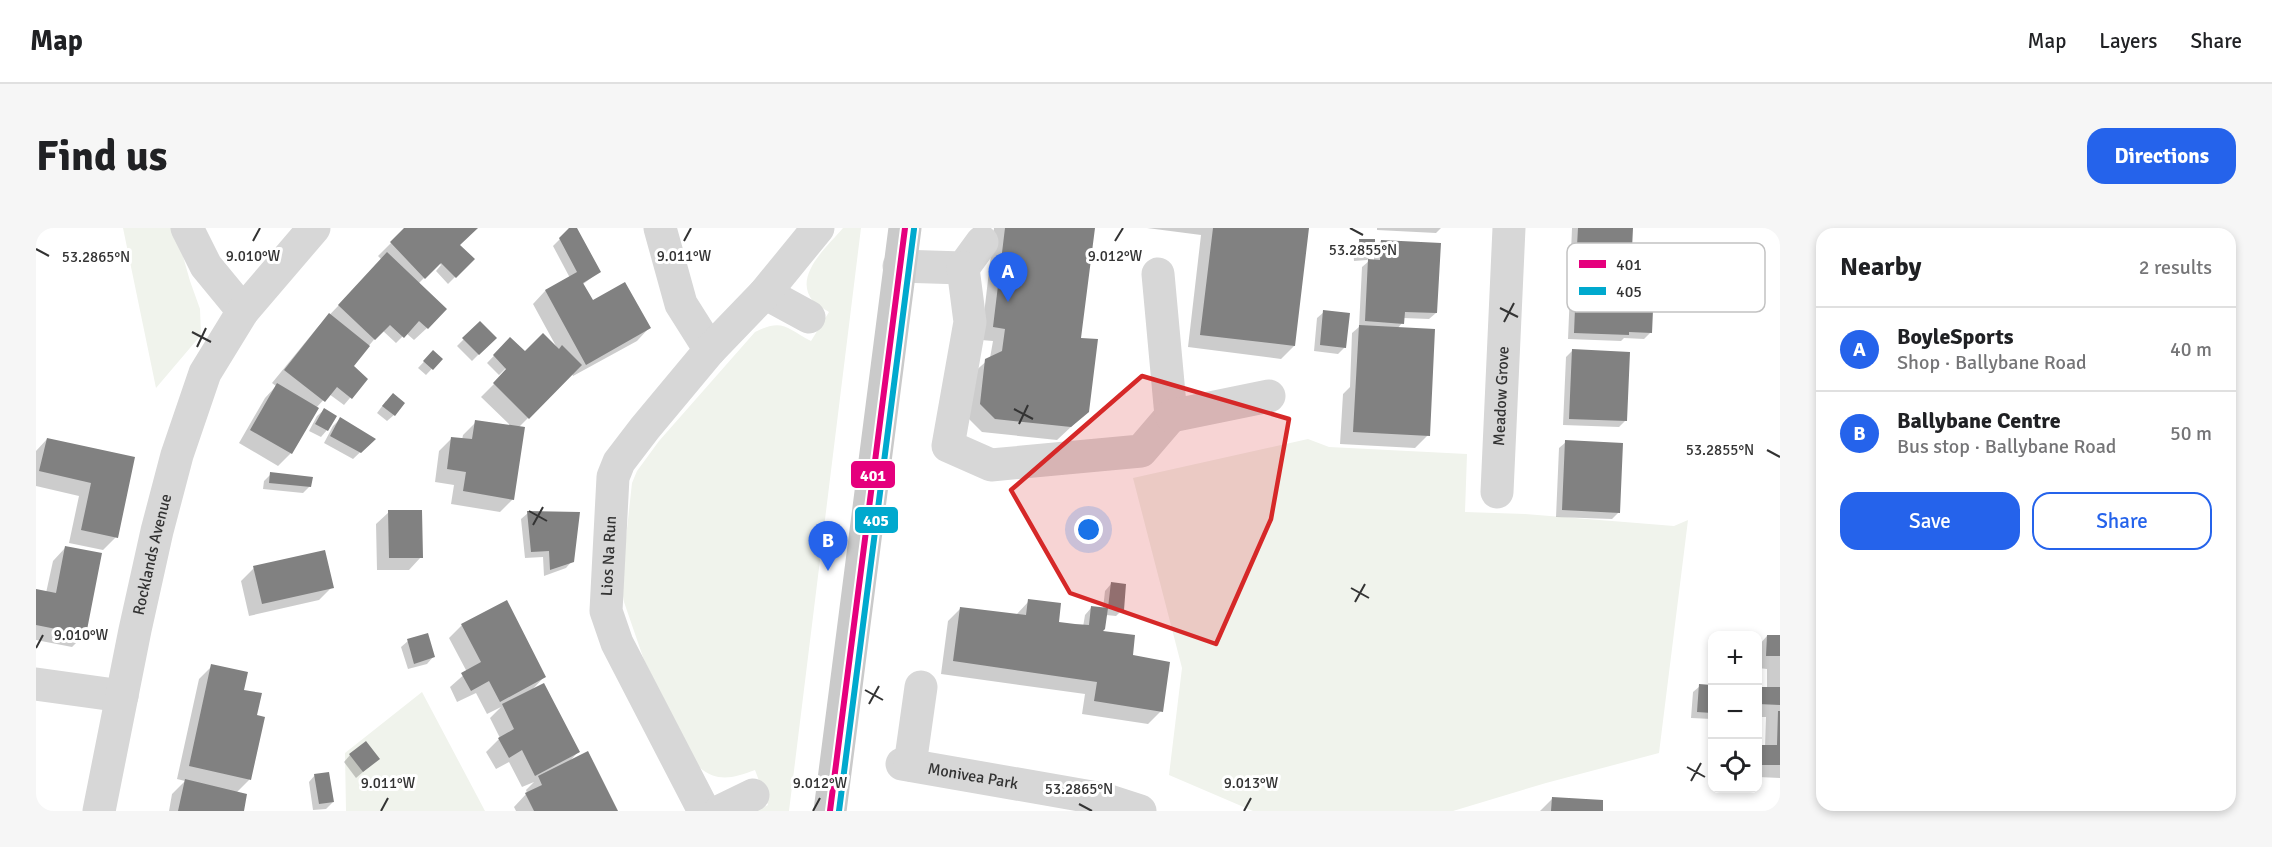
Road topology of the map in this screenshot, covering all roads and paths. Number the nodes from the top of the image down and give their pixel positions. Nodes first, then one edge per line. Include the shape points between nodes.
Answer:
1 (188, 228) edge
2 (314, 228) edge
3 (660, 228) edge
4 (818, 228) edge
5 (904, 228) edge
6 (1509, 228) edge
7 (982, 242) dead end
8 (899, 266) junction
9 (963, 268) junction
10 (1158, 274) dead end
11 (765, 293) junction
12 (243, 311) junction
13 (809, 317) dead end
14 (710, 350) junction
15 (1269, 396) dead end
16 (1171, 416) junction
17 (1497, 492) dead end
18 (36, 684) edge
19 (921, 687) dead end
20 (122, 696) junction
21 (753, 795) dead end
22 (99, 811) edge
23 (704, 811) edge
24 (720, 811) edge
25 (830, 811) edge
26 (1140, 811) edge

1 - 12 street via 206,266
2 - 12 street, Rocklands Avenue
3 - 14 street via 681,304
4 - 11 street, Lios Na Run
5 - 8 main road
6 - 17 street, Meadow Grove
7 - 9 street
8 - 9 street
8 - 25 main road
9 - 16 street via 970,322 948,446 991,465 1141,451
10 - 16 street
11 - 13 street
11 - 14 street, Lios Na Run
12 - 20 street, Rocklands Avenue via 209,363 177,455
14 - 23 street, Lios Na Run via 615,469 605,607 617,643
15 - 16 street
18 - 20 street
19 - 26 street, Monivea Park via 906,764 1103,799
20 - 22 street, Rocklands Avenue
21 - 24 street

